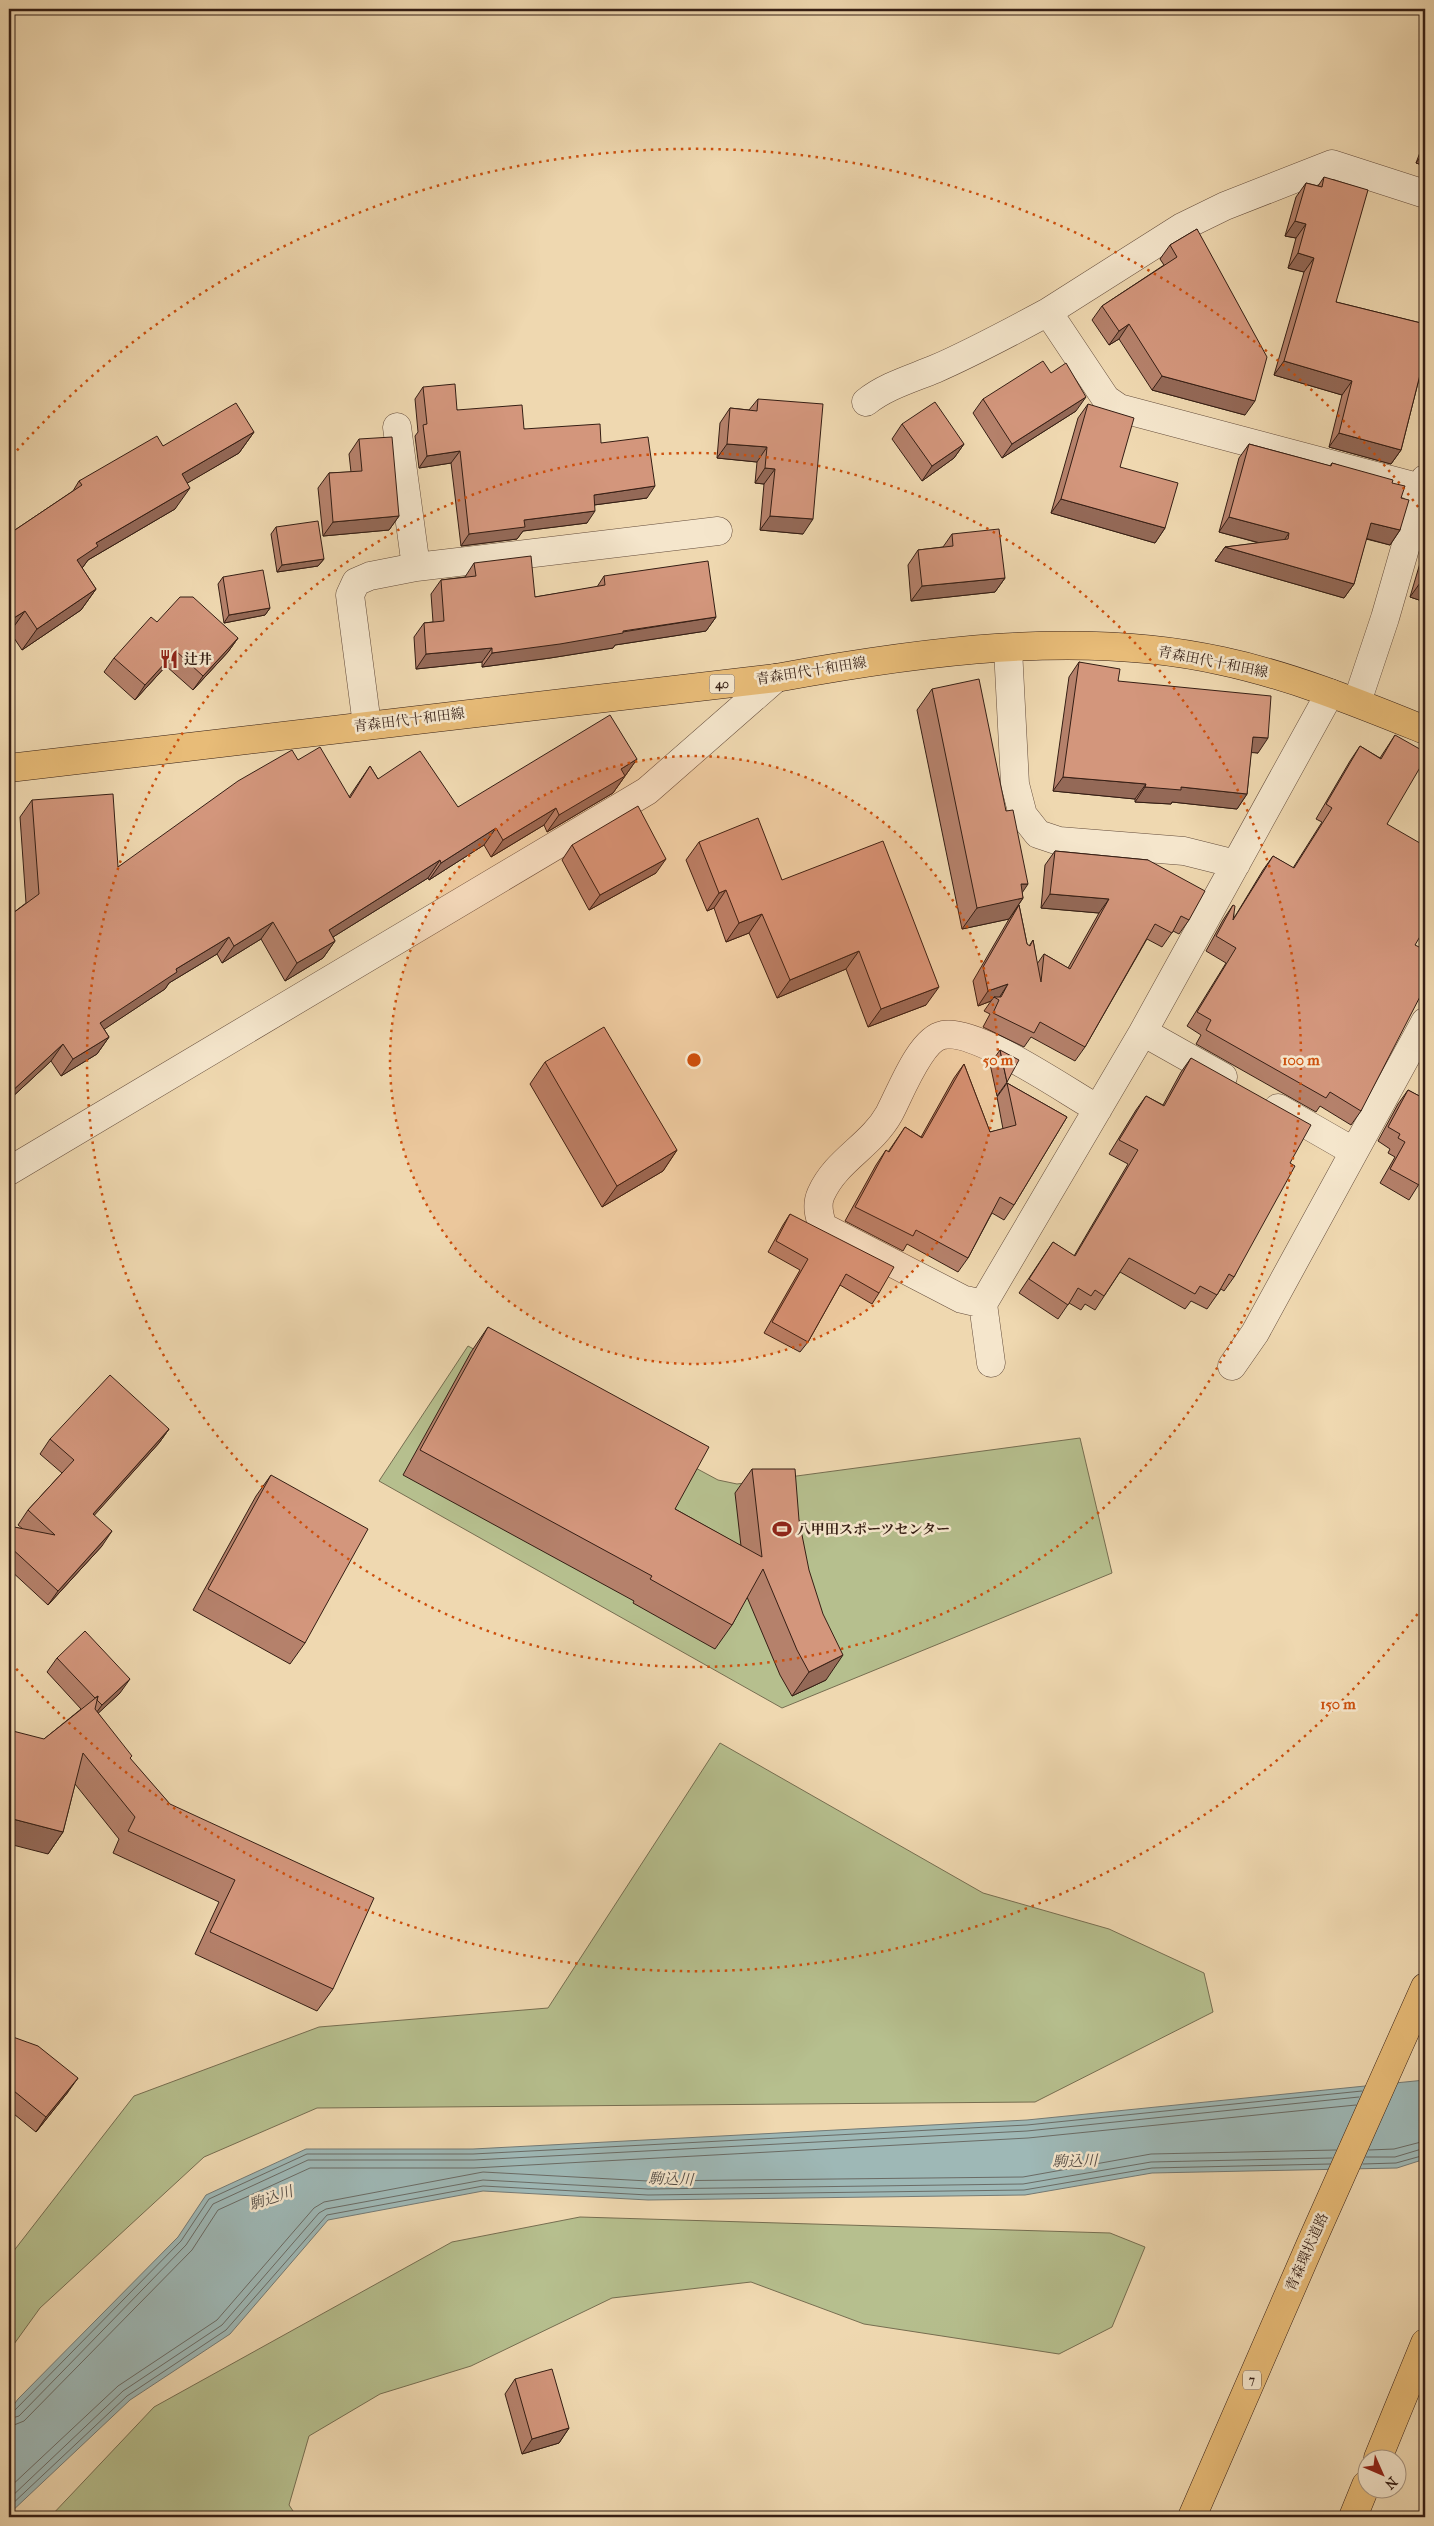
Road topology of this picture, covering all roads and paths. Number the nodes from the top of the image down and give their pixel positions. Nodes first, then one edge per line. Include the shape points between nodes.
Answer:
1 (1425, 194) edge
2 (1048, 312) junction
3 (866, 402) dead end
4 (397, 427) dead end
5 (1424, 486) edge
6 (718, 531) dead end
7 (416, 567) junction
8 (1008, 649) junction
9 (776, 678) junction
10 (1330, 693) junction
11 (1356, 702) junction
12 (367, 725) junction
13 (1425, 730) edge
14 (9, 768) edge
15 (1236, 864) junction
16 (1425, 1022) edge
17 (1143, 1032) junction
18 (1098, 1109) junction
19 (1353, 1151) junction
20 (9, 1171) edge
21 (984, 1304) junction
22 (991, 1363) dead end
23 (1232, 1366) dead end
24 (1425, 1988) edge
25 (1425, 2343) edge
26 (1382, 2448) edge
27 (1361, 2498) edge
28 (1192, 2517) edge
29 (1353, 2517) edge

1 - 2 street via 1332,164 1225,206 1182,227
2 - 3 street via 970,352 876,394
2 - 5 street via 1106,399 1120,408
4 - 7 street
5 - 11 street
6 - 7 street
7 - 12 street via 370,576 356,582 350,595
8 - 9 main road, 青森田代十和田線 / 40 via 929,654
8 - 10 main road, 青森田代十和田線 / 40 via 1034,646 1146,650 1220,660 1290,678
8 - 15 street via 1016,784 1023,815 1038,834 1059,841 1184,851
9 - 12 main road, 青森田代十和田線 / 40
9 - 20 street via 647,791
10 - 11 main road, 青森田代十和田線 / 40
10 - 15 street
11 - 13 main road, 青森田代十和田線 / 40
12 - 14 main road, 青森田代十和田線 / 40
15 - 17 street
16 - 19 street
17 - 18 street
17 - 19 street
18 - 21 street
18 - 21 street via 981,1041 959,1035 941,1035 925,1048 877,1132 830,1177 820,1196 818,1214 822,1227 962,1299
19 - 23 street via 1255,1333
21 - 22 street
24 - 28 main road, 青森環状道路 / 7
25 - 26 main road
27 - 29 main road

